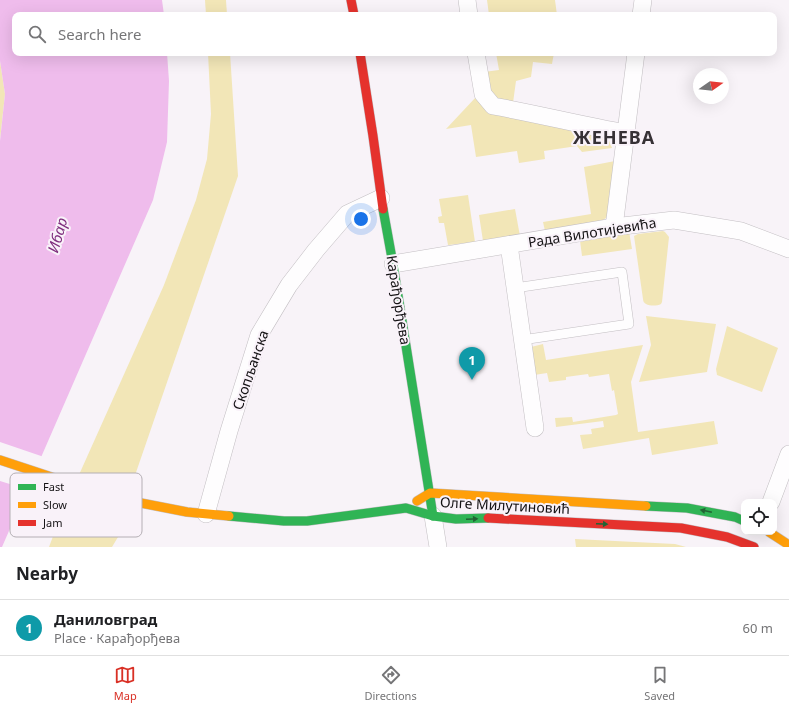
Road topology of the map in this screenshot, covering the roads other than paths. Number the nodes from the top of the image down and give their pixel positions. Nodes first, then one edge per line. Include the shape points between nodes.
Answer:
1 (351, 0) edge
2 (467, 0) edge
3 (643, 0) edge
4 (353, 12) edge
5 (469, 12) edge
6 (641, 12) edge
7 (360, 56) edge
8 (477, 56) edge
9 (636, 56) edge
10 (626, 134) junction
11 (381, 198) junction
12 (614, 227) junction
13 (509, 245) junction
14 (789, 249) edge
15 (393, 264) junction
16 (515, 288) junction
17 (522, 340) junction
18 (535, 428) dead end
19 (789, 454) edge
20 (0, 460) edge
21 (39, 473) edge
22 (430, 493) junction
23 (772, 499) edge
24 (142, 503) edge
25 (406, 508) junction
26 (206, 514) junction
27 (433, 516) junction
28 (741, 519) edge
29 (759, 535) edge
30 (774, 535) edge
31 (789, 545) edge
32 (438, 547) edge
33 (754, 547) edge

1 - 4 street
2 - 5 street
3 - 6 street
7 - 11 street, Карађорђева
8 - 10 street via 483,94 493,106
9 - 10 street
10 - 12 street
11 - 15 street, Карађорђева
11 - 26 street, Скопљанска via 347,214 289,285 259,336
12 - 13 street, Рада Вилотијевића
12 - 14 street, Рада Вилотијевића via 674,220 741,231
13 - 15 street, Рада Вилотијевића
13 - 16 street
15 - 22 street, Карађорђева
16 - 17 street
16 - 17 lane via 622,272 629,324
17 - 18 street
19 - 23 street
20 - 21 street
22 - 25 street, Олге Милутиновић
22 - 27 street, Карађорђева
28 -> 22 street, Олге Милутиновић via 687,508
24 - 26 street
25 - 26 street via 307,521
25 - 27 street, Олге Милутиновић
27 - 32 street, Карађорђева
27 -> 33 street, Олге Милутиновић via 681,528 727,537
29 - 33 street
30 - 31 street

